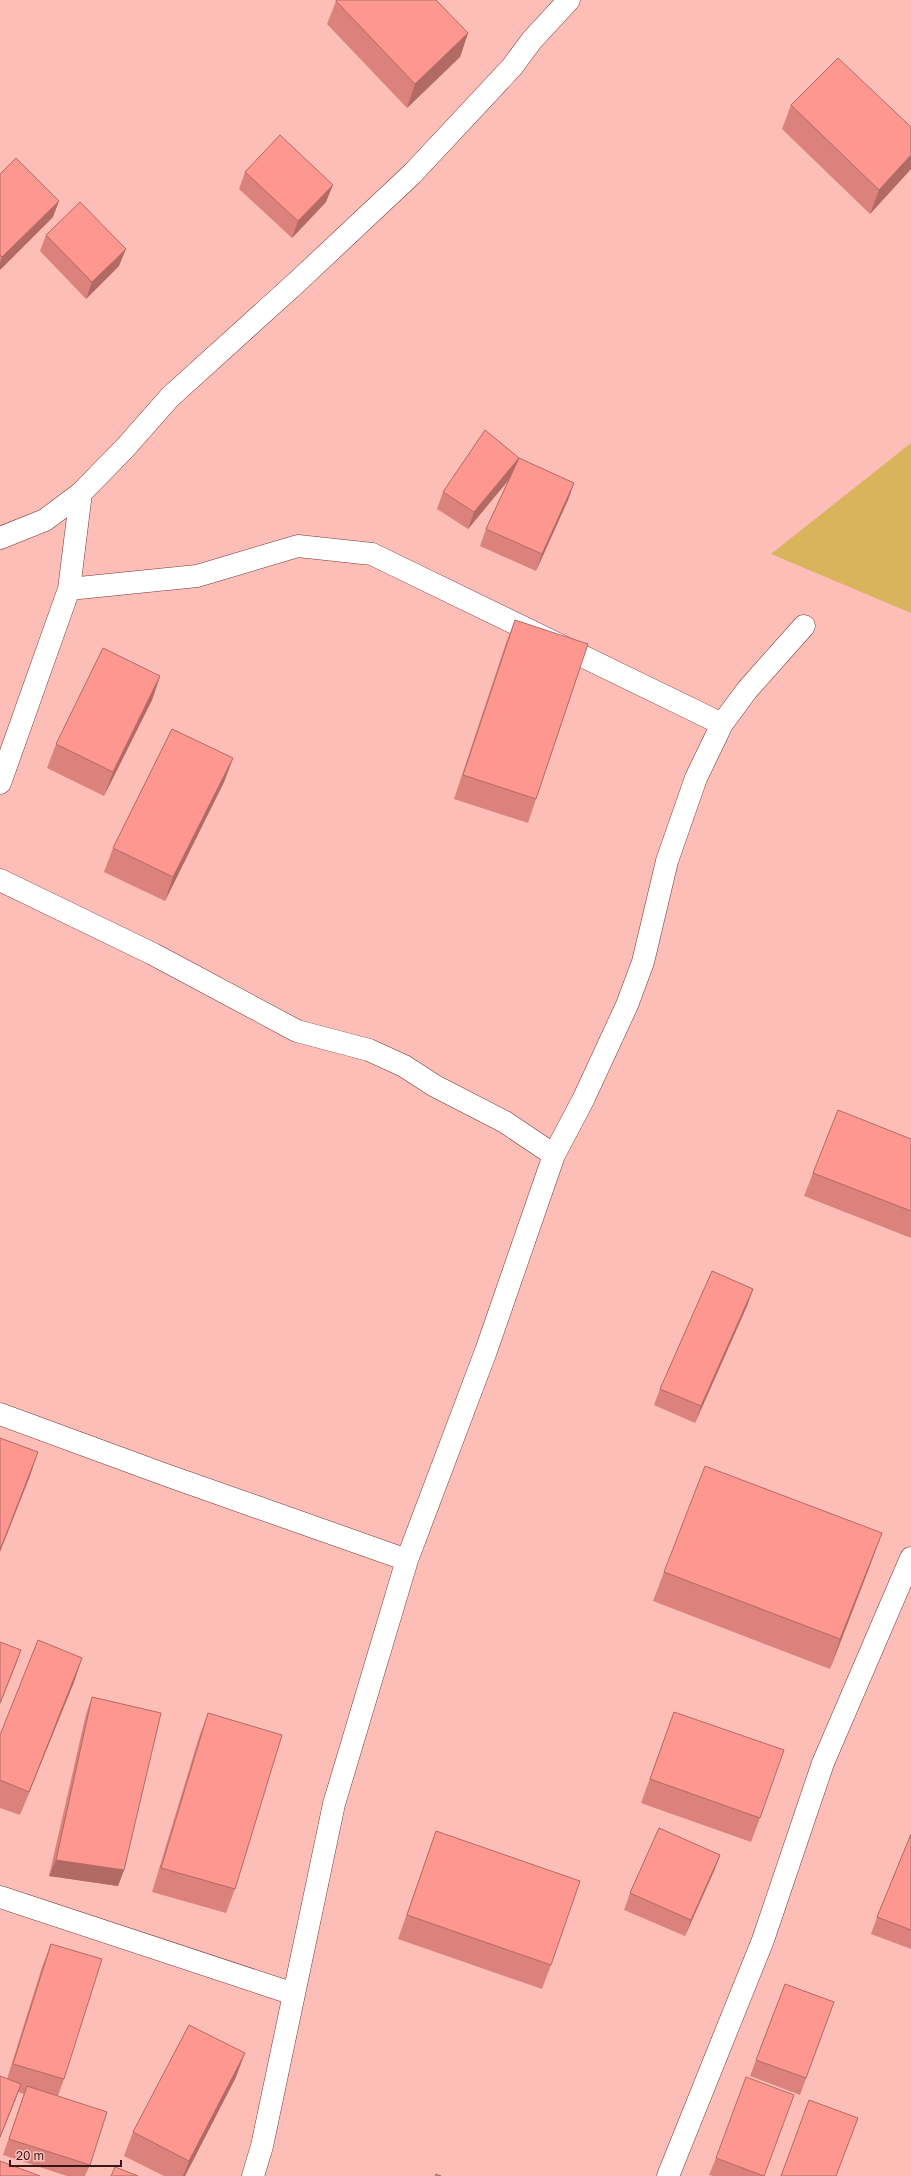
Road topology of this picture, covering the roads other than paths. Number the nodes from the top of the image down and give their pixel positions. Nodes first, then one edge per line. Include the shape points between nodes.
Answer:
1 (569, 0) edge
2 (81, 493) junction
3 (0, 538) edge
4 (69, 589) junction
5 (804, 626) dead end
6 (722, 724) junction
7 (0, 783) edge
8 (0, 880) edge
9 (554, 1154) junction
10 (0, 1414) edge
11 (911, 1558) edge
12 (407, 1560) junction
13 (0, 1897) edge
14 (294, 1994) junction
15 (253, 2176) edge
16 (668, 2176) edge

1 - 2 street via 532,40 512,67 412,174 170,397
2 - 3 street via 45,520
2 - 4 street
4 - 6 street via 198,576 298,546 372,554
4 - 7 street
5 - 6 street via 747,690
6 - 9 street via 696,778 667,861 643,962 627,1005 583,1100
8 - 9 street via 153,954 297,1031 369,1050 404,1066 435,1086 505,1122
9 - 12 street via 486,1352
10 - 12 street
11 - 16 street via 823,1763 763,1940
12 - 14 street via 334,1804
13 - 14 street
14 - 15 street via 262,2146

